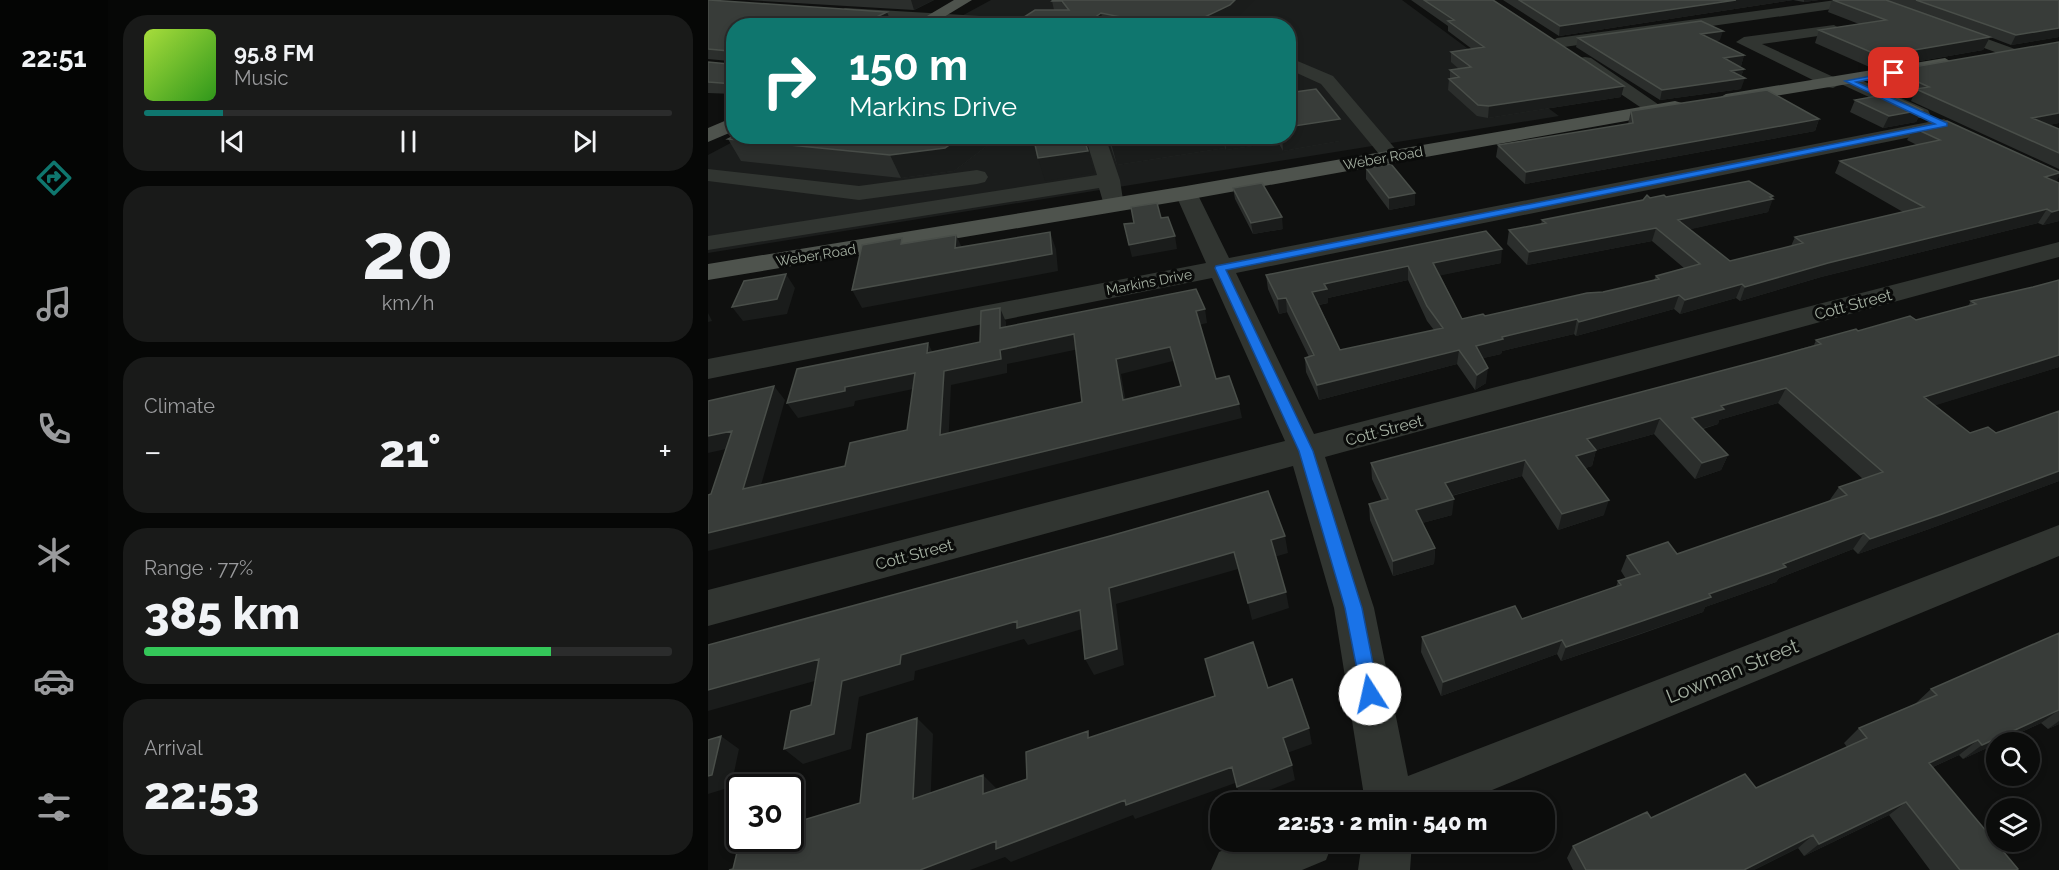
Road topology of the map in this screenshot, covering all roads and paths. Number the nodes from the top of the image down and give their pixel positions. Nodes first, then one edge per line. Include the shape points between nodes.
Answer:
1 (965, 0) edge
2 (1871, 1) edge
3 (1038, 6) dead end
4 (826, 10) edge
5 (932, 17) junction
6 (948, 18) edge
7 (1018, 18) edge
8 (1933, 24) edge
9 (1833, 30) edge
10 (2019, 50) joint
11 (1296, 66) edge
12 (1841, 82) junction
13 (1656, 110) junction
14 (1098, 144) edge
15 (1392, 156) junction
16 (728, 158) edge
17 (708, 169) edge
18 (708, 175) edge
19 (1109, 180) junction
20 (1010, 181) junction
21 (859, 193) junction
22 (1186, 193) junction
23 (964, 202) junction
24 (1113, 205) junction
25 (816, 226) junction
26 (965, 230) junction
27 (708, 243) edge
28 (2059, 249) edge
29 (806, 256) junction
30 (1220, 268) junction
31 (708, 272) edge
32 (708, 369) edge
33 (1306, 451) junction
34 (2059, 540) edge
35 (708, 608) edge
36 (1387, 792) edge
37 (1430, 792) edge
38 (1283, 852) edge
39 (1386, 852) edge
40 (1237, 870) edge
41 (1384, 870) edge

1 - 5 main road
2 - 13 street via 1552,40
3 - 7 street
4 - 5 street
5 - 6 street
8 - 10 street
9 - 12 street via 1744,42
10 - 12 main road, Weber Road
11 - 15 street via 1327,80
12 - 13 main road, Weber Road
12 - 30 street, Markins Drive via 1954,130
13 - 15 main road, Weber Road
14 - 19 street
15 - 22 main road, Weber Road
16 - 17 street
18 - 21 street
19 - 20 street
19 - 24 street
20 - 21 street
20 - 23 street
21 - 25 street
22 - 24 main road, Weber Road
22 - 30 street
23 - 25 street
23 - 26 street
24 - 26 main road, Weber Road
25 - 27 street
25 - 29 street
26 - 29 main road, Weber Road
28 - 33 street, Cott Street
29 - 31 main road, Weber Road
30 - 32 street, Markins Drive
30 - 33 street
33 - 35 street, Cott Street
33 - 36 street via 1354,608
34 - 37 street, Lowman Street
38 - 40 street
39 - 41 street

